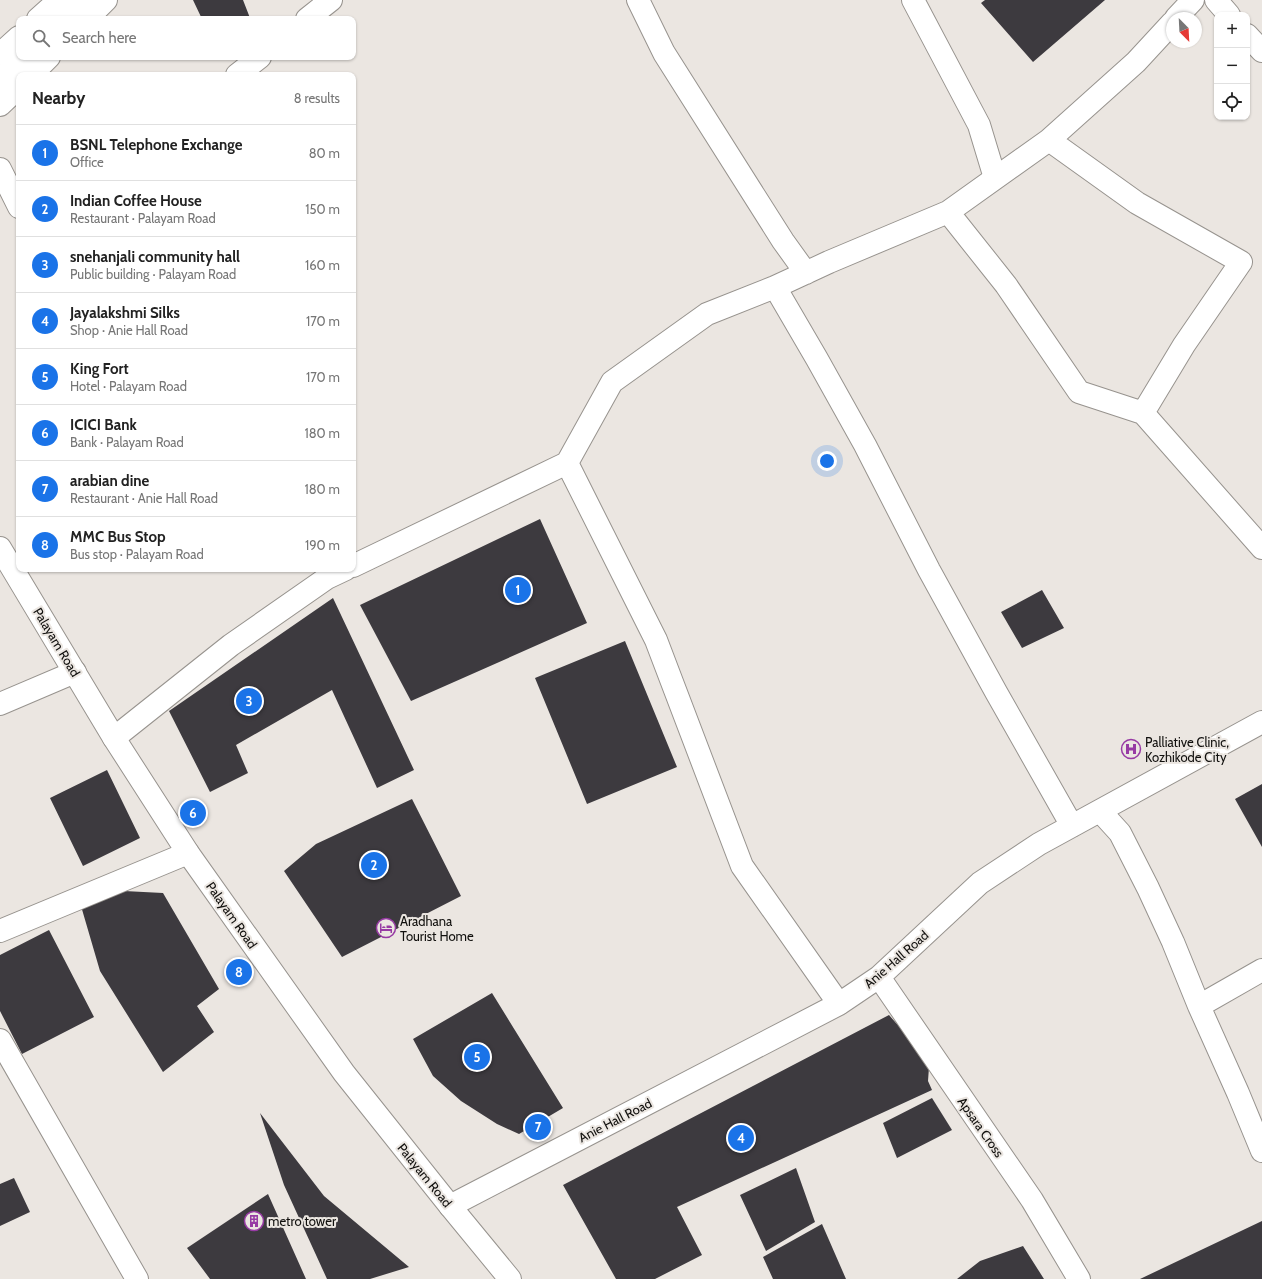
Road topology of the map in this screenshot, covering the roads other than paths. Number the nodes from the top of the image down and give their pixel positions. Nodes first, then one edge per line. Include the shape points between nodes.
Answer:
1 (59, 0) edge
2 (80, 0) edge
3 (106, 0) edge
4 (331, 0) edge
5 (638, 0) edge
6 (913, 0) edge
7 (1193, 0) edge
8 (1216, 0) edge
9 (1182, 12) edge
10 (1226, 12) edge
11 (41, 16) edge
12 (64, 16) edge
13 (90, 16) edge
14 (312, 16) edge
15 (1166, 30) edge
16 (1250, 38) edge
17 (16, 39) edge
18 (1262, 51) edge
19 (0, 54) edge
20 (20, 60) edge
21 (46, 60) edge
22 (256, 60) edge
23 (34, 72) edge
24 (241, 72) edge
25 (0, 80) edge
26 (16, 89) edge
27 (0, 105) edge
28 (1049, 140) junction
29 (0, 169) edge
30 (995, 178) junction
31 (16, 201) edge
32 (948, 212) junction
33 (806, 273) junction
34 (775, 288) junction
35 (1143, 413) junction
36 (567, 463) junction
37 (0, 548) edge
38 (1262, 548) edge
39 (356, 565) edge
40 (330, 572) edge
41 (75, 672) junction
42 (0, 704) edge
43 (1262, 722) edge
44 (114, 738) junction
45 (1100, 811) junction
46 (1072, 826) junction
47 (188, 852) junction
48 (0, 931) edge
49 (1262, 970) edge
50 (879, 977) junction
51 (839, 1004) junction
52 (1199, 1006) junction
53 (0, 1040) edge
54 (1262, 1150) edge
55 (450, 1206) junction
56 (137, 1279) edge
57 (510, 1279) edge
58 (1080, 1279) edge

1 - 11 street
2 - 12 street
3 - 13 street
4 - 14 street
5 - 33 street via 664,53
6 - 30 street via 979,125
7 - 9 street
8 - 10 street
15 - 28 street via 1136,62
16 - 18 street
17 - 19 street
20 - 25 street
21 - 23 street
22 - 24 street
26 - 27 street
28 - 30 street
28 - 35 street via 1137,203 1240,262 1184,345
29 - 31 street
30 - 32 street
32 - 33 street
32 - 35 street via 1006,285 1079,392
33 - 34 street
34 - 36 street via 708,314 612,382
34 - 46 street via 862,438 929,570
35 - 38 street
36 - 39 street
36 - 51 street via 656,640 742,866
37 - 41 street, Palayam Road
40 - 44 street via 231,645
41 - 42 street
41 - 44 street, Palayam Road
43 - 45 street, Anie Hall Road
44 - 47 street, Palayam Road
45 - 46 street, Anie Hall Road
45 - 52 street via 1120,833 1173,942
46 - 50 street, Anie Hall Road via 1039,844 980,883
47 - 48 street
47 - 55 street, Palayam Road via 344,1073
49 - 52 street
50 - 51 street, Anie Hall Road
50 - 58 street, Apsara Cross via 1032,1200
51 - 55 street, Anie Hall Road
52 - 54 street
53 - 56 street
55 - 57 street, Palayam Road

